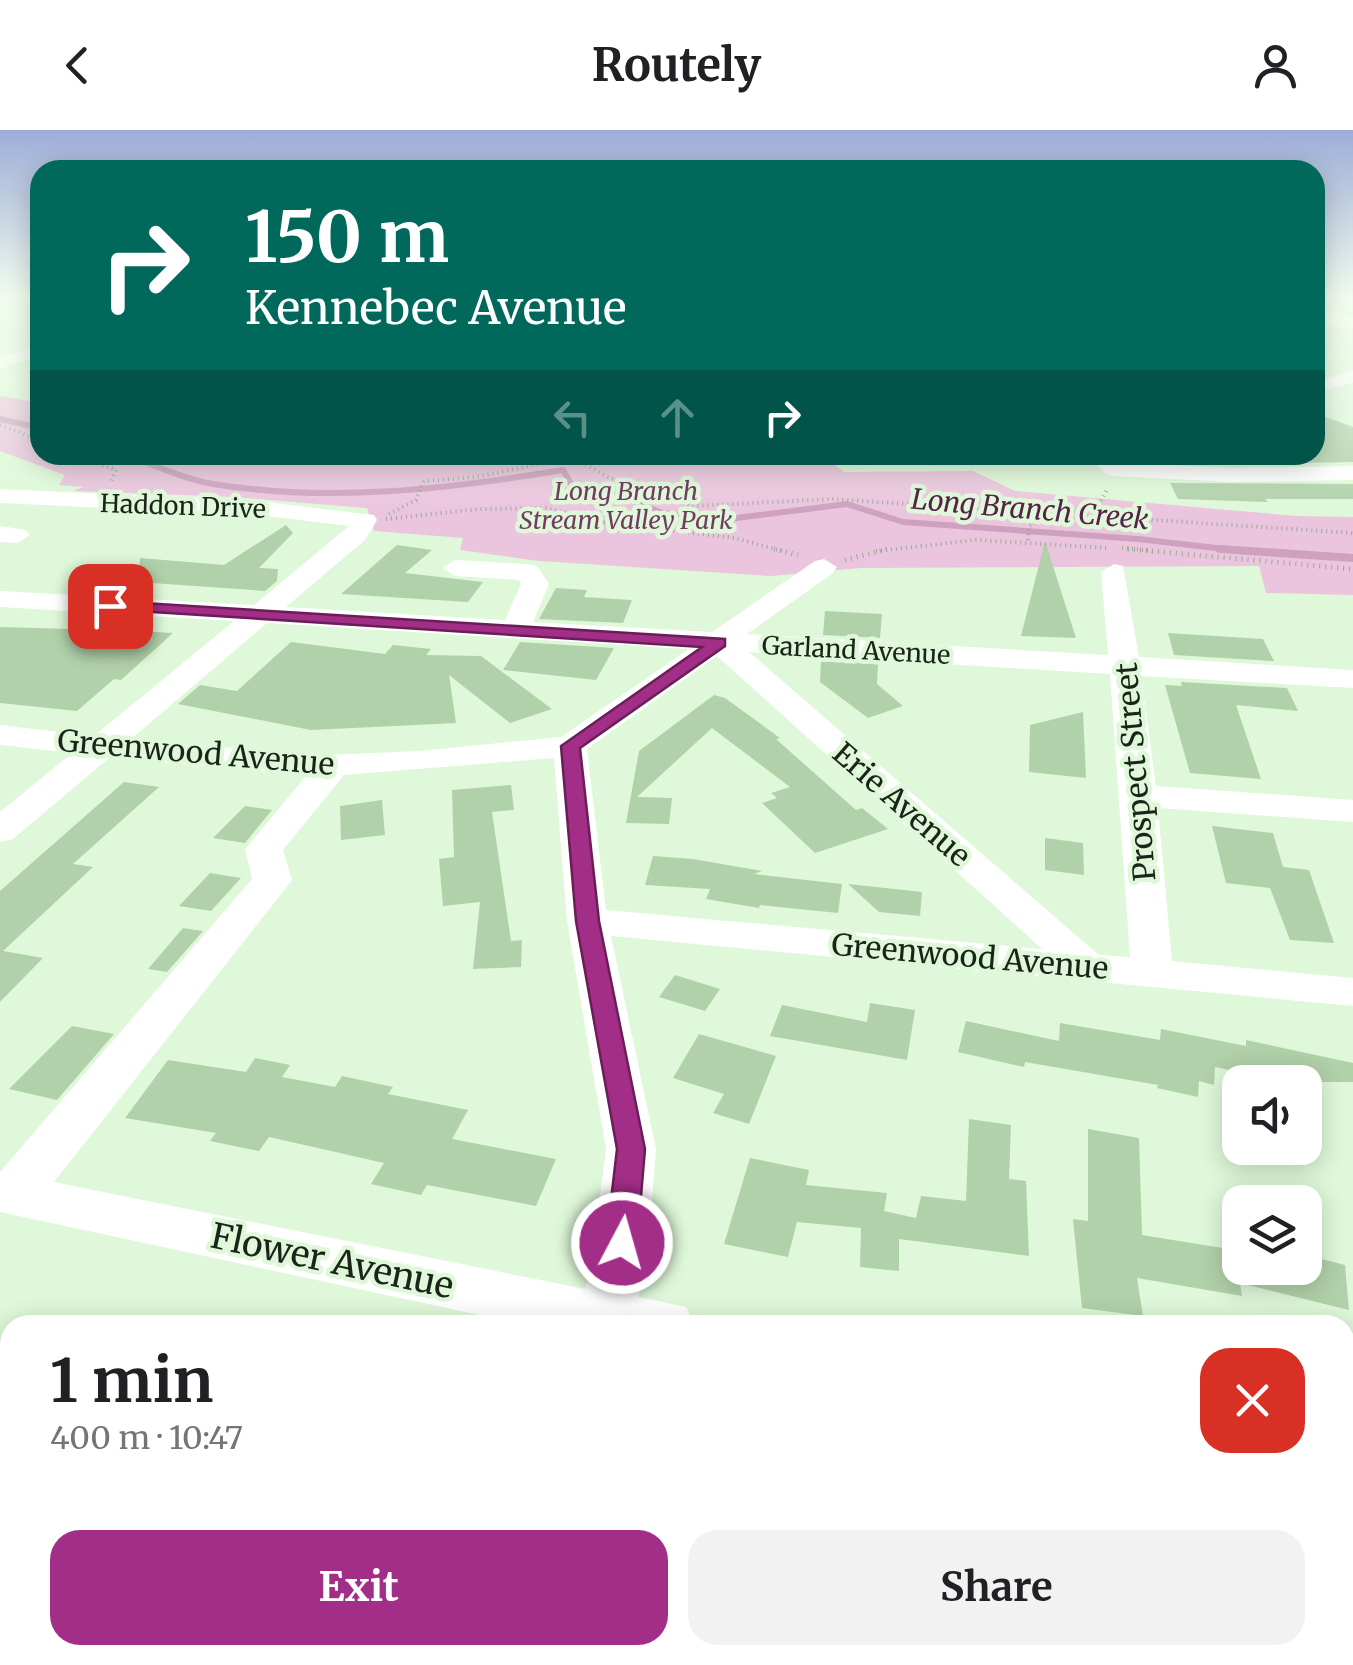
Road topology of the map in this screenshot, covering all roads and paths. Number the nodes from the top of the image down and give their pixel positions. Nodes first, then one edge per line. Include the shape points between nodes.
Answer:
1 (1353, 376) edge
2 (1325, 385) edge
3 (0, 425) edge
4 (30, 436) edge
5 (531, 465) edge
6 (587, 465) edge
7 (1106, 465) edge
8 (1147, 465) edge
9 (1353, 473) edge
10 (0, 496) edge
11 (380, 515) junction
12 (1054, 515) junction
13 (1353, 533) edge
14 (1028, 538) junction
15 (823, 562) junction
16 (455, 568) dead end
17 (1353, 569) edge
18 (1114, 572) dead end
19 (0, 599) edge
20 (258, 615) junction
21 (515, 628) junction
22 (719, 642) junction
23 (1127, 666) junction
24 (1353, 679) edge
25 (0, 735) edge
26 (102, 746) junction
27 (570, 746) junction
28 (334, 765) junction
29 (1139, 796) junction
30 (1353, 811) edge
31 (0, 831) edge
32 (588, 921) junction
33 (1086, 966) junction
34 (1152, 973) junction
35 (1353, 992) edge
36 (7, 1194) edge
37 (573, 1315) edge
38 (603, 1315) edge

1 - 2 street
3 - 4 path
5 - 11 path via 419,486 417,496
6 - 12 path via 692,506 834,500
7 - 12 path via 1099,504
8 - 9 street via 1292,476
10 - 11 street, Haddon Drive
11 - 15 path via 546,508 601,522 734,538
11 - 20 street
12 - 13 path
12 - 14 path via 1029,526
14 - 15 path via 920,542
14 - 17 path
15 - 22 street
16 - 21 street via 528,572 535,584
18 - 23 street, Prospect Street
19 - 20 street, Garland Avenue
20 - 21 street, Garland Avenue
20 - 26 street
21 - 22 street, Garland Avenue
22 - 23 street, Garland Avenue
22 - 27 street
22 - 33 street, Erie Avenue
23 - 24 street, Garland Avenue
23 - 29 street, Prospect Street
25 - 26 street, Greenwood Avenue
26 - 28 street, Greenwood Avenue
26 - 31 street
27 - 28 street, Greenwood Avenue
27 - 32 street
28 - 36 street via 264,850 272,880
29 - 30 street
29 - 34 street, Prospect Street
32 - 33 street, Greenwood Avenue
32 - 38 street via 631,1149 618,1274
33 - 34 street, Greenwood Avenue
34 - 35 street, Greenwood Avenue
36 - 37 street, Flower Avenue

